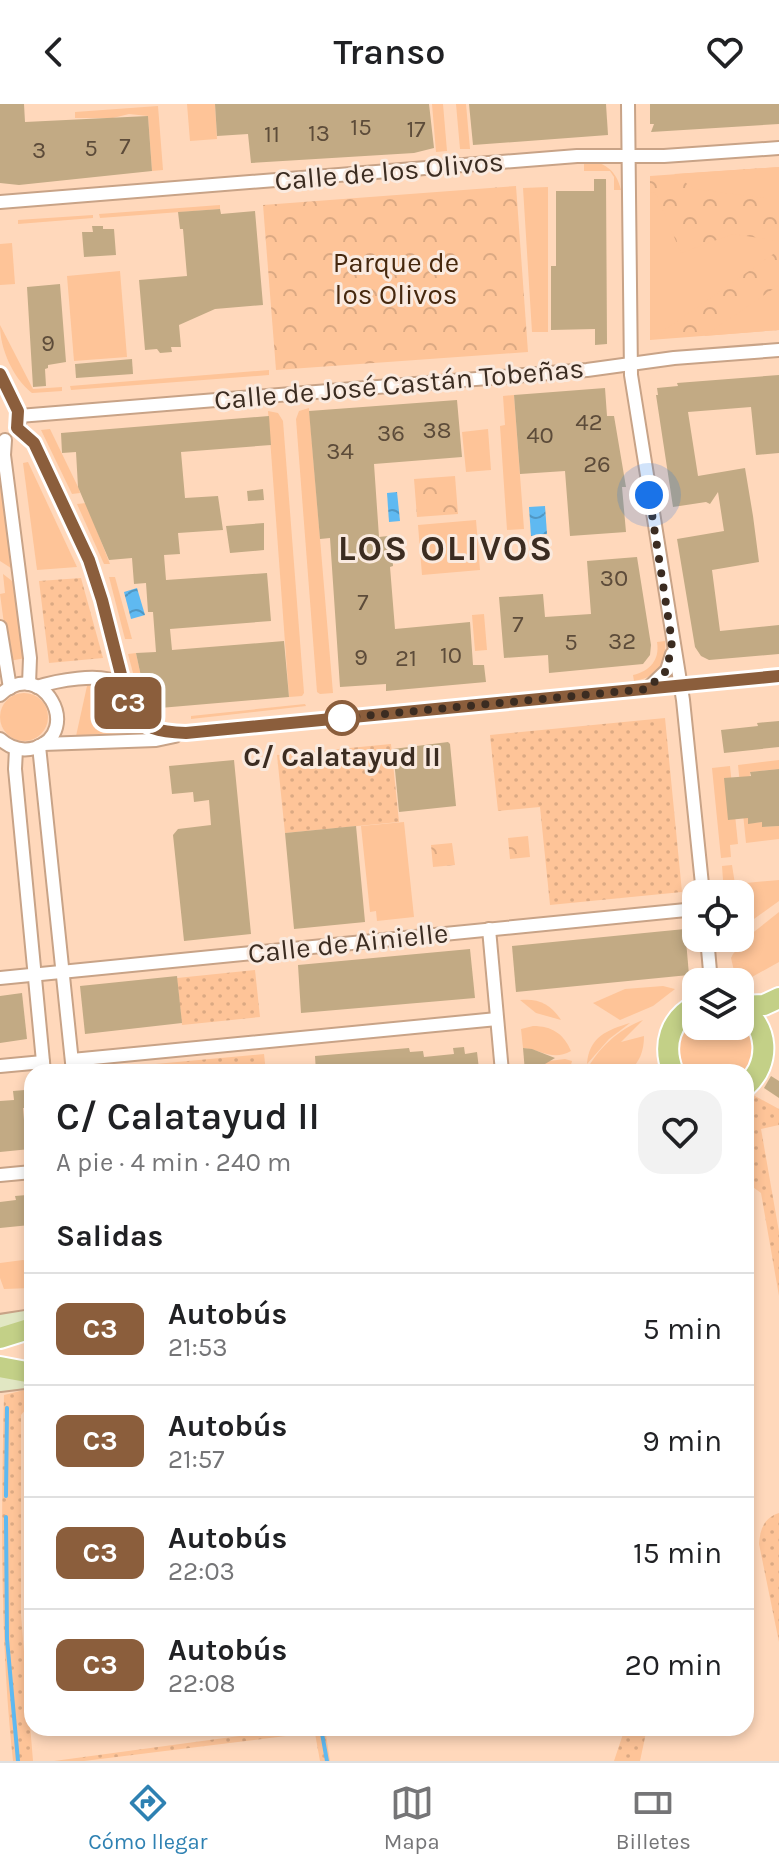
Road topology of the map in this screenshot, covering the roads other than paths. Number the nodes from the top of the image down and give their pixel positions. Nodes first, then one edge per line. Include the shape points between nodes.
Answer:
1 (628, 104) edge
2 (779, 148) edge
3 (628, 155) junction
4 (0, 202) edge
5 (779, 350) edge
6 (630, 364) junction
7 (0, 375) edge
8 (0, 397) edge
9 (12, 403) junction
10 (18, 422) junction
11 (2, 440) edge
12 (0, 627) edge
13 (672, 642) junction
14 (116, 655) junction
15 (779, 676) edge
16 (99, 678) junction
17 (680, 685) junction
18 (33, 686) junction
19 (647, 689) junction
20 (4, 691) edge
21 (129, 706) junction
22 (186, 733) junction
23 (41, 745) junction
24 (6, 746) edge
25 (701, 880) edge
26 (682, 910) edge
27 (489, 929) junction
28 (63, 971) junction
29 (35, 974) junction
30 (0, 978) edge
31 (779, 998) edge
32 (754, 1005) edge
33 (682, 1015) edge
34 (497, 1019) junction
35 (754, 1021) edge
36 (779, 1025) edge
37 (667, 1046) junction
38 (763, 1057) junction
39 (44, 1064) edge
40 (72, 1064) edge
41 (90, 1064) edge
42 (501, 1064) edge
43 (663, 1064) edge
44 (671, 1064) edge
45 (0, 1066) edge
46 (24, 1067) edge
47 (754, 1078) edge
48 (24, 1173) edge
49 (0, 1175) edge
50 (24, 1320) edge
51 (0, 1324) edge
52 (24, 1330) edge
53 (0, 1338) edge
54 (0, 1367) edge
55 (24, 1374) edge
56 (24, 1378) edge
57 (0, 1382) edge

1 - 3 street
2 - 3 street, Calle de los Olivos
3 - 4 street, Calle de los Olivos
3 - 6 street
5 - 6 street, Calle de José Castán Tobeñas
6 - 10 street, Calle de José Castán Tobeñas via 36,412
6 - 13 street
7 - 9 street
8 - 9 street
9 - 10 street
10 - 11 street
10 - 14 street via 34,443 83,547
11 - 18 street
12 - 20 street
13 - 17 street
13 - 19 street via 667,670
14 - 16 street via 114,667
14 - 21 street
15 - 17 street
16 - 18 street
16 - 21 street via 120,685
17 - 19 street
17 - 25 street
18 - 20 street
18 - 23 street via 51,697 57,714 55,731
19 - 22 street
21 - 22 street via 149,728
22 - 23 street via 156,740
23 - 24 street
23 - 28 street
24 - 29 street via 15,769
26 - 27 street, Calle de Ainielle
27 - 28 street, Calle de Ainielle
27 - 34 street
28 - 29 street, Calle de Ainielle
28 - 40 street
29 - 30 street, Calle de Ainielle
29 - 39 street
31 - 32 main road
33 - 37 main road
34 - 41 street
34 - 42 street
35 - 38 main road
36 - 38 main road
37 - 43 main road
37 - 44 main road
38 - 47 main road
45 - 46 street
48 - 49 street
50 - 51 main road
52 - 53 main road
54 - 55 main road
56 - 57 main road

